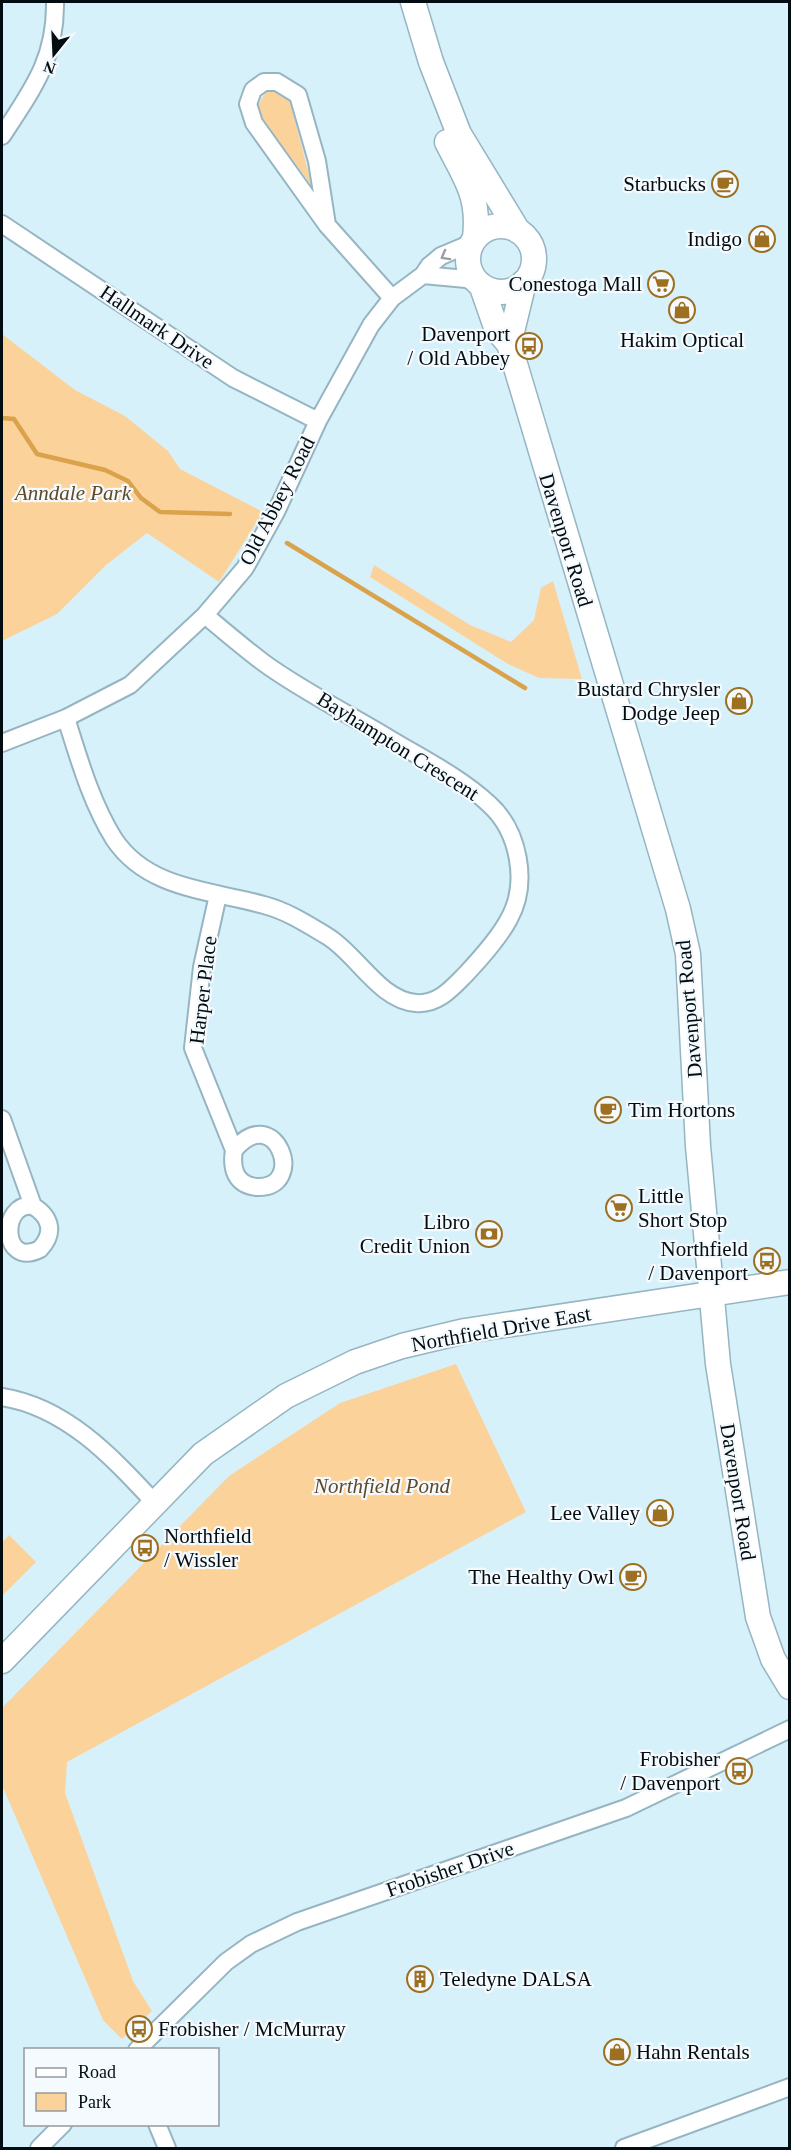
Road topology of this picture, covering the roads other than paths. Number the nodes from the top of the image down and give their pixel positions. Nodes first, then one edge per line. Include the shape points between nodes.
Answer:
1 (55, 2) edge
2 (397, 2) edge
3 (413, 2) edge
4 (2, 136) edge
5 (2, 224) edge
6 (327, 225) junction
7 (518, 231) junction
8 (473, 240) junction
9 (423, 275) junction
10 (524, 282) junction
11 (481, 286) junction
12 (392, 298) junction
13 (509, 344) junction
14 (318, 421) junction
15 (205, 615) junction
16 (66, 718) junction
17 (2, 743) edge
18 (218, 895) junction
19 (2, 1119) edge
20 (234, 1150) dead end
21 (33, 1206) dead end
22 (789, 1282) edge
23 (711, 1296) junction
24 (2, 1397) edge
25 (154, 1502) junction
26 (2, 1661) edge
27 (789, 1687) edge
28 (789, 1729) edge
29 (138, 2048) edge
30 (789, 2087) edge
31 (61, 2126) edge
32 (158, 2126) edge
33 (39, 2148) edge
34 (166, 2148) edge
35 (624, 2148) edge

1 - 4 street via 56,23 49,54 41,74
2 - 8 street via 442,135 474,195
3 - 7 street via 459,134
5 - 14 street, Hallmark Drive via 233,378
6 - 6 street via 317,161 298,95 278,82 264,82 253,90 248,104 254,123
6 - 12 street
7 - 8 street via 500,226
7 - 10 street via 533,253 532,269
8 -> 9 street, Old Abbey Road via 441,256
8 - 11 street via 468,265
9 - 11 street via 466,279
9 - 12 street, Old Abbey Road
10 - 11 street via 509,291 491,291
10 - 13 street
11 - 13 street, Davenport Road via 498,330
12 - 14 street, Old Abbey Road via 371,325
13 - 23 street, Davenport Road via 678,909 688,954 690,1029
14 - 15 street, Old Abbey Road via 245,568
15 - 16 street, Old Abbey Road via 130,685
15 - 18 street, Bayhampton Crescent via 266,664 491,805 517,848 519,884 510,918 477,963 435,1001 417,1004 400,999 337,942 294,917 265,905
16 - 17 street, Old Abbey Road
16 - 18 street, Bayhampton Crescent via 98,810 116,841 138,864 170,883
18 - 20 street, Harper Place via 202,967 193,1048
19 - 21 street
22 - 23 street, Northfield Drive East
23 - 25 street, Northfield Drive East via 465,1331 355,1362 286,1396 248,1421 203,1454
23 - 27 street, Davenport Road via 758,1617 773,1659
24 - 25 street via 30,1404 74,1426
25 - 26 street, Northfield Drive East
28 - 29 street, Frobisher Drive via 626,1808 297,1922 251,1944 226,1962
30 - 35 street
31 - 33 street
32 - 34 street

